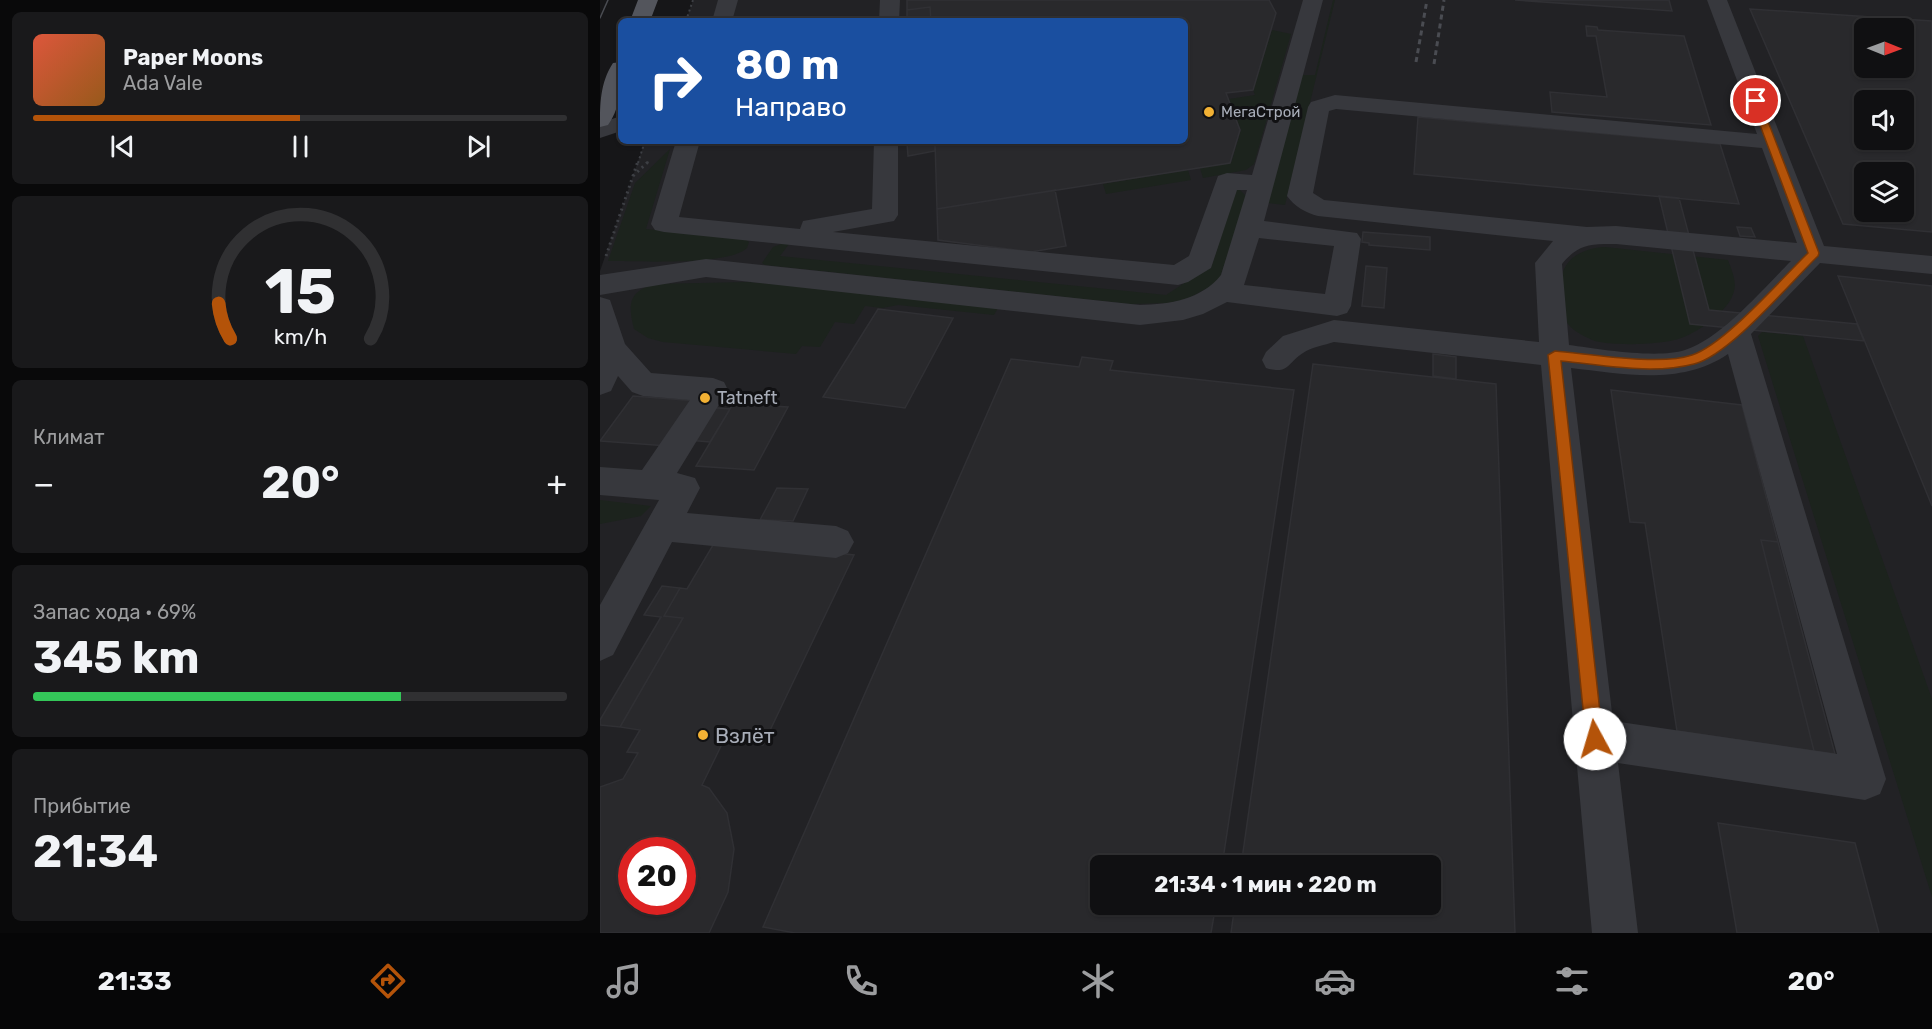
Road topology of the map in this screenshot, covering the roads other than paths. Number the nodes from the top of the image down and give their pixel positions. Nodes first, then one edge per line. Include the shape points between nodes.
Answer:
1 (648, 0) edge
2 (728, 0) edge
3 (890, 0) edge
4 (1313, 0) edge
5 (1717, 0) edge
6 (641, 18) edge
7 (723, 18) edge
8 (889, 18) edge
9 (616, 94) edge
10 (600, 120) edge
11 (618, 124) edge
12 (600, 131) edge
13 (1771, 142) junction
14 (686, 144) edge
15 (886, 144) edge
16 (1261, 184) junction
17 (885, 214) junction
18 (1249, 228) junction
19 (768, 235) junction
20 (1583, 235) junction
21 (885, 246) junction
22 (1814, 253) junction
23 (1932, 266) edge
24 (738, 271) junction
25 (602, 274) edge
26 (1223, 292) junction
27 (600, 307) edge
28 (1736, 331) junction
29 (612, 349) junction
30 (1555, 355) junction
31 (1277, 360) dead end
32 (600, 383) edge
33 (600, 481) edge
34 (651, 485) junction
35 (663, 526) junction
36 (836, 542) dead end
37 (600, 642) edge
38 (1595, 739) junction
39 (1615, 933) edge

1 - 6 main road
2 - 7 lane
3 - 8 lane
4 - 16 lane
5 - 13 lane
9 - 10 main road
11 - 12 lane
13 - 20 lane via 1335,102 1319,107 1300,196 1318,208
13 - 22 lane
14 - 19 lane via 664,224
15 - 17 lane
16 - 18 lane
16 - 21 lane via 1227,181 1201,261 1178,275
17 - 19 lane
17 - 21 lane
18 - 26 lane via 1234,278
18 - 26 lane via 1348,240 1337,306
19 - 21 lane
19 - 24 lane
20 - 22 lane
20 - 30 lane via 1561,246 1548,263
22 - 23 lane
22 - 28 lane
24 - 25 lane via 706,268
24 - 26 lane via 1140,315 1183,311
27 - 29 lane
28 - 30 lane via 1720,346 1694,360 1626,363
28 - 38 lane via 1865,779
29 - 32 lane
29 - 34 lane via 643,384 713,390
30 - 31 lane via 1334,331 1293,344
30 - 38 lane
33 - 34 lane
34 - 35 lane via 683,488
35 - 36 lane
35 - 37 lane
38 - 39 lane

